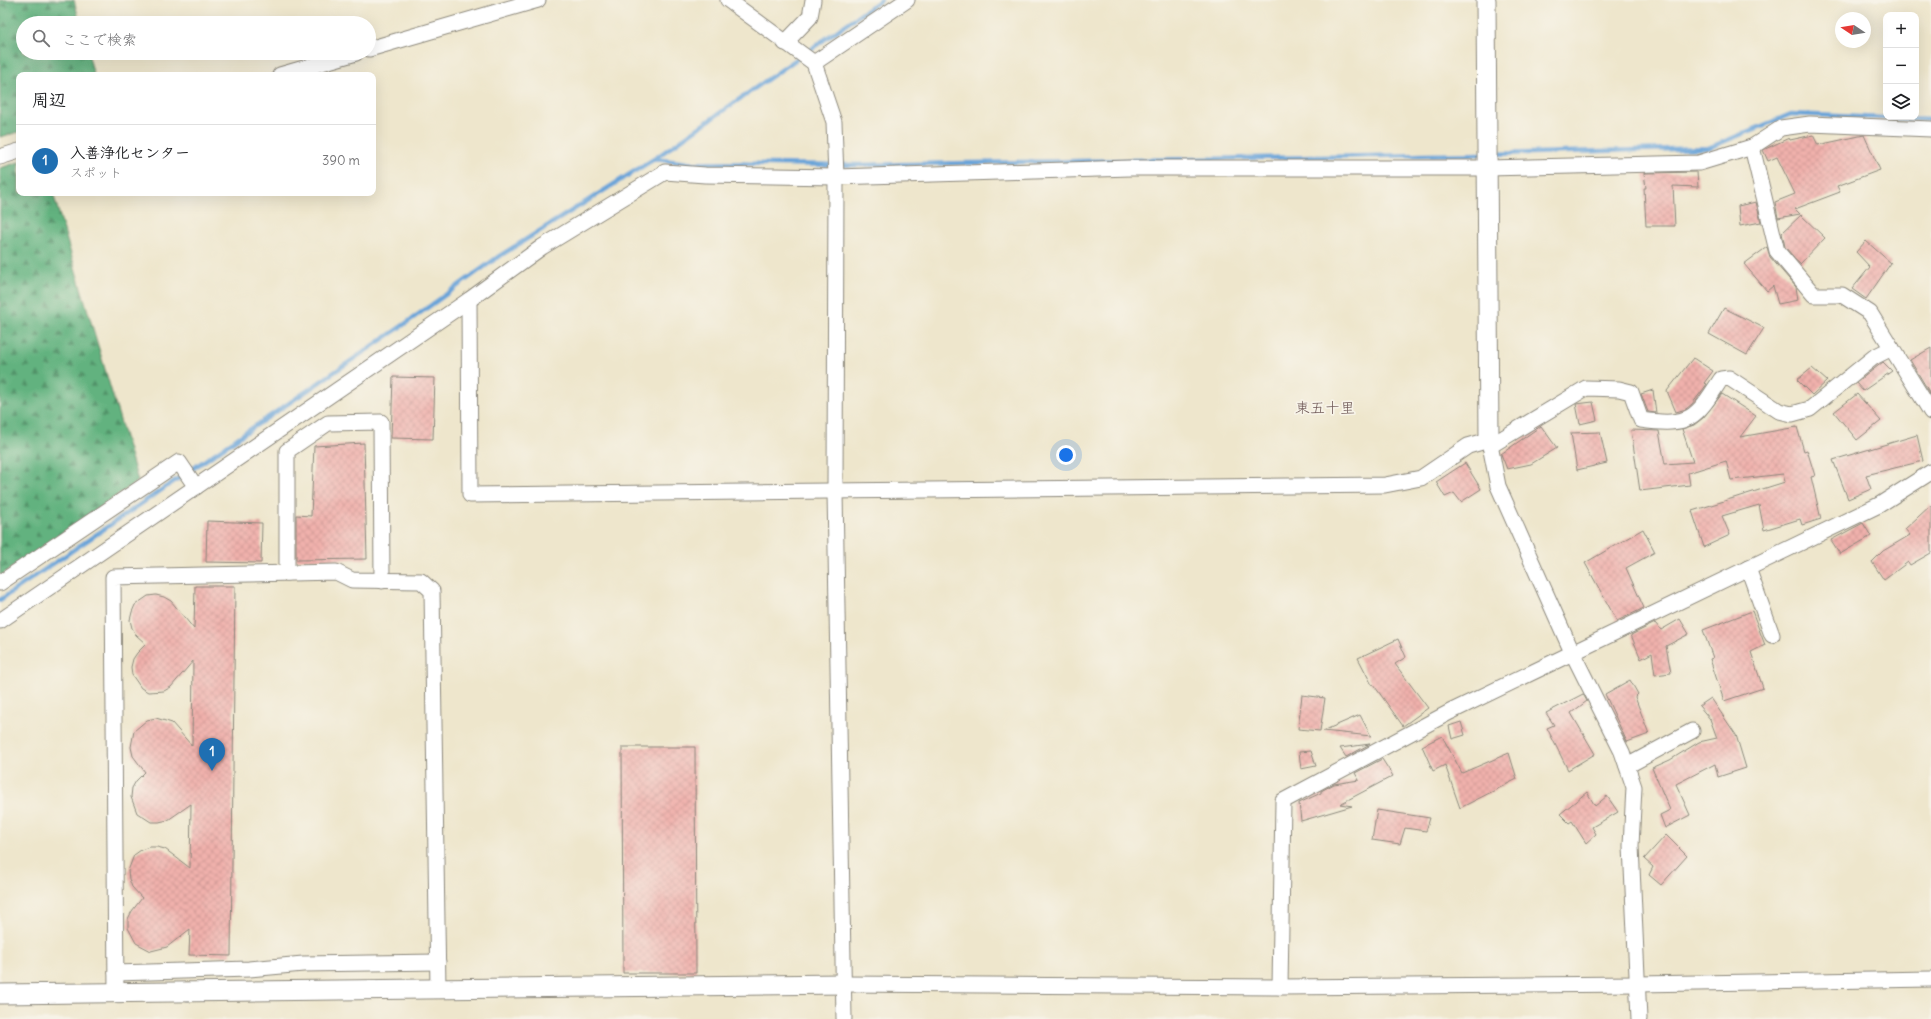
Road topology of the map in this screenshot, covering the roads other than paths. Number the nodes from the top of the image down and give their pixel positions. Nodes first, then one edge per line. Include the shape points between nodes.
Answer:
1 (538, 0) edge
2 (728, 0) edge
3 (813, 0) edge
4 (907, 0) edge
5 (1486, 0) edge
6 (785, 43) junction
7 (376, 47) edge
8 (332, 60) edge
9 (814, 63) junction
10 (290, 72) edge
11 (1931, 129) edge
12 (1752, 147) junction
13 (16, 152) edge
14 (0, 157) edge
15 (1488, 168) junction
16 (836, 177) junction
17 (469, 300) junction
18 (1892, 348) junction
19 (1931, 412) edge
20 (1490, 443) junction
21 (1931, 472) edge
22 (196, 487) junction
23 (835, 492) junction
24 (1748, 568) junction
25 (287, 573) junction
26 (382, 581) junction
27 (0, 583) edge
28 (0, 621) edge
29 (1772, 636) dead end
30 (1572, 652) junction
31 (1692, 731) dead end
32 (1627, 766) junction
33 (438, 962) junction
34 (116, 973) junction
35 (1931, 979) edge
36 (844, 984) junction
37 (1638, 984) junction
38 (1280, 987) junction
39 (438, 989) junction
40 (116, 993) junction
41 (0, 994) edge
42 (844, 1019) edge
43 (1639, 1019) edge

1 - 7 street
2 - 6 street
3 - 6 street via 810,17
4 - 9 street
5 - 15 street
6 - 9 street
8 - 10 street
9 - 16 street via 834,122
11 - 12 street via 1810,124 1781,128
12 - 15 street via 1699,163
12 - 18 street via 1777,252 1814,295 1842,295 1870,313
13 - 14 street
15 - 16 street via 1130,168
15 - 20 street
16 - 17 street via 665,172 542,247
16 - 23 street
17 - 22 street
17 - 23 street via 470,495
18 - 19 street
18 - 20 street via 1874,357 1810,409 1792,414 1779,411 1729,378 1722,379 1702,408 1687,420 1660,423 1641,420 1631,392 1620,389 1586,388
20 - 23 street via 1468,446 1421,478 1385,485
20 - 30 street via 1498,486
21 - 24 street via 1878,505
22 - 27 street via 179,462
22 - 28 street
23 - 36 street
24 - 29 street
24 - 30 street
25 - 26 street via 336,572 352,580
25 - 26 street via 286,451 328,423 381,422
25 - 34 street via 113,577
26 - 33 street via 420,581 432,591
30 - 32 street
30 - 38 street via 1450,712 1283,801
31 - 32 street
32 - 37 street via 1634,787 1631,846
33 - 34 street via 302,964 249,969
33 - 39 street
34 - 40 street
35 - 37 street
36 - 38 street
36 - 39 street
36 - 42 street
37 - 38 street
37 - 43 street
39 - 40 street
40 - 41 street

